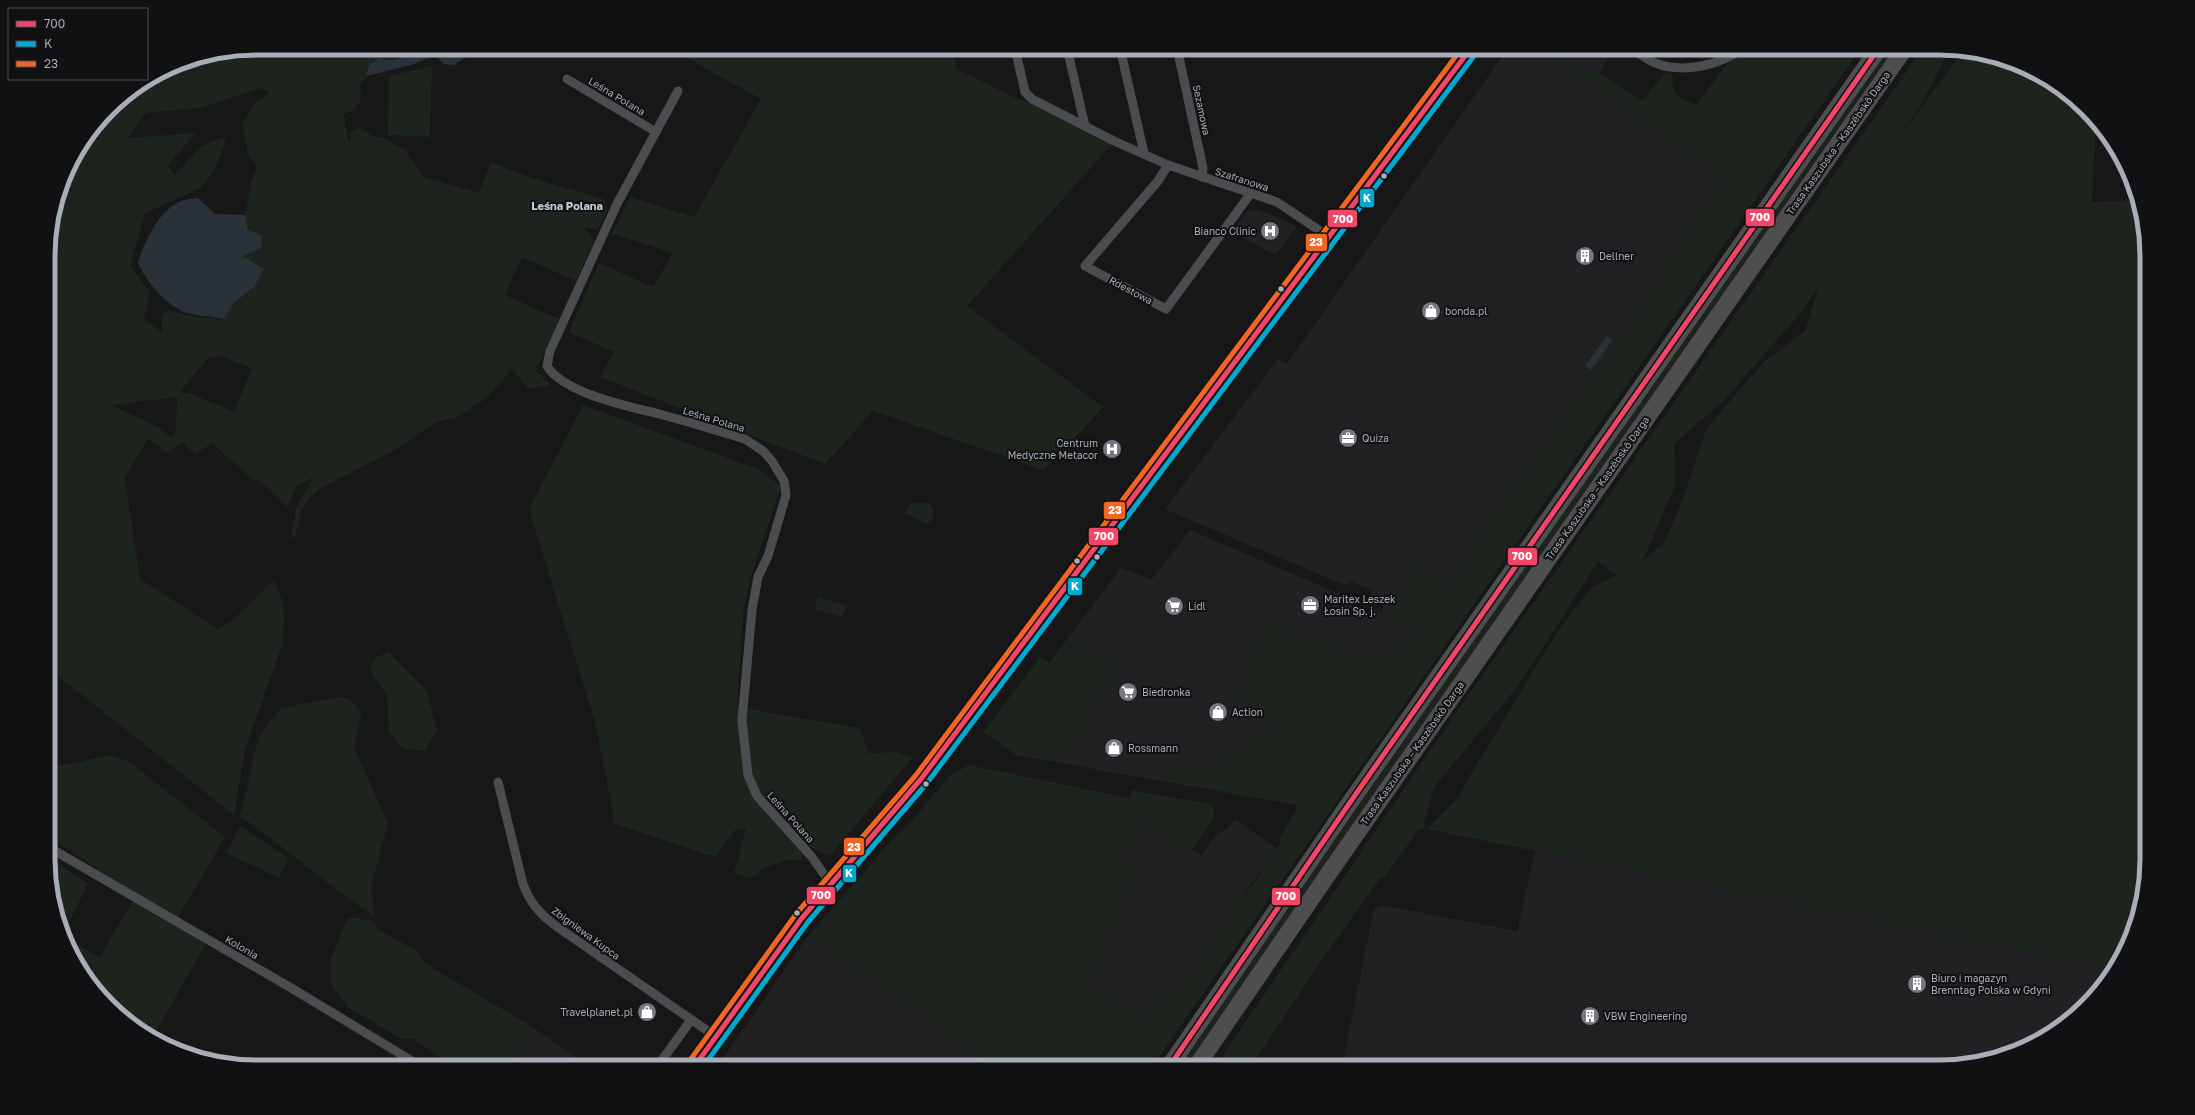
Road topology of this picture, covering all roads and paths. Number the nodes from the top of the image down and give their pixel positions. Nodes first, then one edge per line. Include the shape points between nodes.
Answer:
1 (1017, 55) edge
2 (1069, 55) edge
3 (1122, 55) edge
4 (1179, 55) edge
5 (1466, 55) edge
6 (1642, 55) edge
7 (1732, 55) edge
8 (1874, 55) edge
9 (1900, 55) edge
10 (567, 79) dead end
11 (678, 91) dead end
12 (1085, 126) junction
13 (656, 132) junction
14 (1144, 153) junction
15 (1168, 165) junction
16 (1202, 177) junction
17 (1251, 193) junction
18 (1329, 237) junction
19 (498, 782) dead end
20 (55, 851) edge
21 (831, 884) junction
22 (691, 1020) junction
23 (715, 1036) junction
24 (410, 1060) edge
25 (662, 1060) edge
26 (699, 1060) edge
27 (1174, 1060) edge
28 (1201, 1060) edge

1 - 12 street, Szafranowa via 1027,96
2 - 12 street
3 - 14 street
4 - 16 street, Sezamowa via 1203,168
5 - 18 street
6 - 7 street via 1655,63 1677,67 1721,62
8 - 27 highway via 1351,801
9 - 28 highway, Trasa Kaszubska – Kaszëbskô Darga via 1328,872
10 - 13 street, Leśna Polana
11 - 13 street, Leśna Polana
12 - 14 street, Szafranowa
13 - 21 street, Leśna Polana via 616,204 550,351 547,366 558,379 594,396 745,439 763,451 779,471 786,495 768,556 758,577 752,610 742,720 748,775 757,796 811,856
14 - 15 street, Szafranowa
15 - 16 street, Szafranowa
15 - 17 street, Rdestowa via 1158,181 1085,266 1166,309
16 - 17 street, Szafranowa
17 - 18 street, Szafranowa via 1277,202
18 - 21 street via 921,779
19 - 22 street, Zbigniewa Kupca via 523,884 538,911
20 - 24 street, Kolonia
21 - 23 street via 793,929
22 - 23 street, Zbigniewa Kupca
22 - 25 street
23 - 26 street

